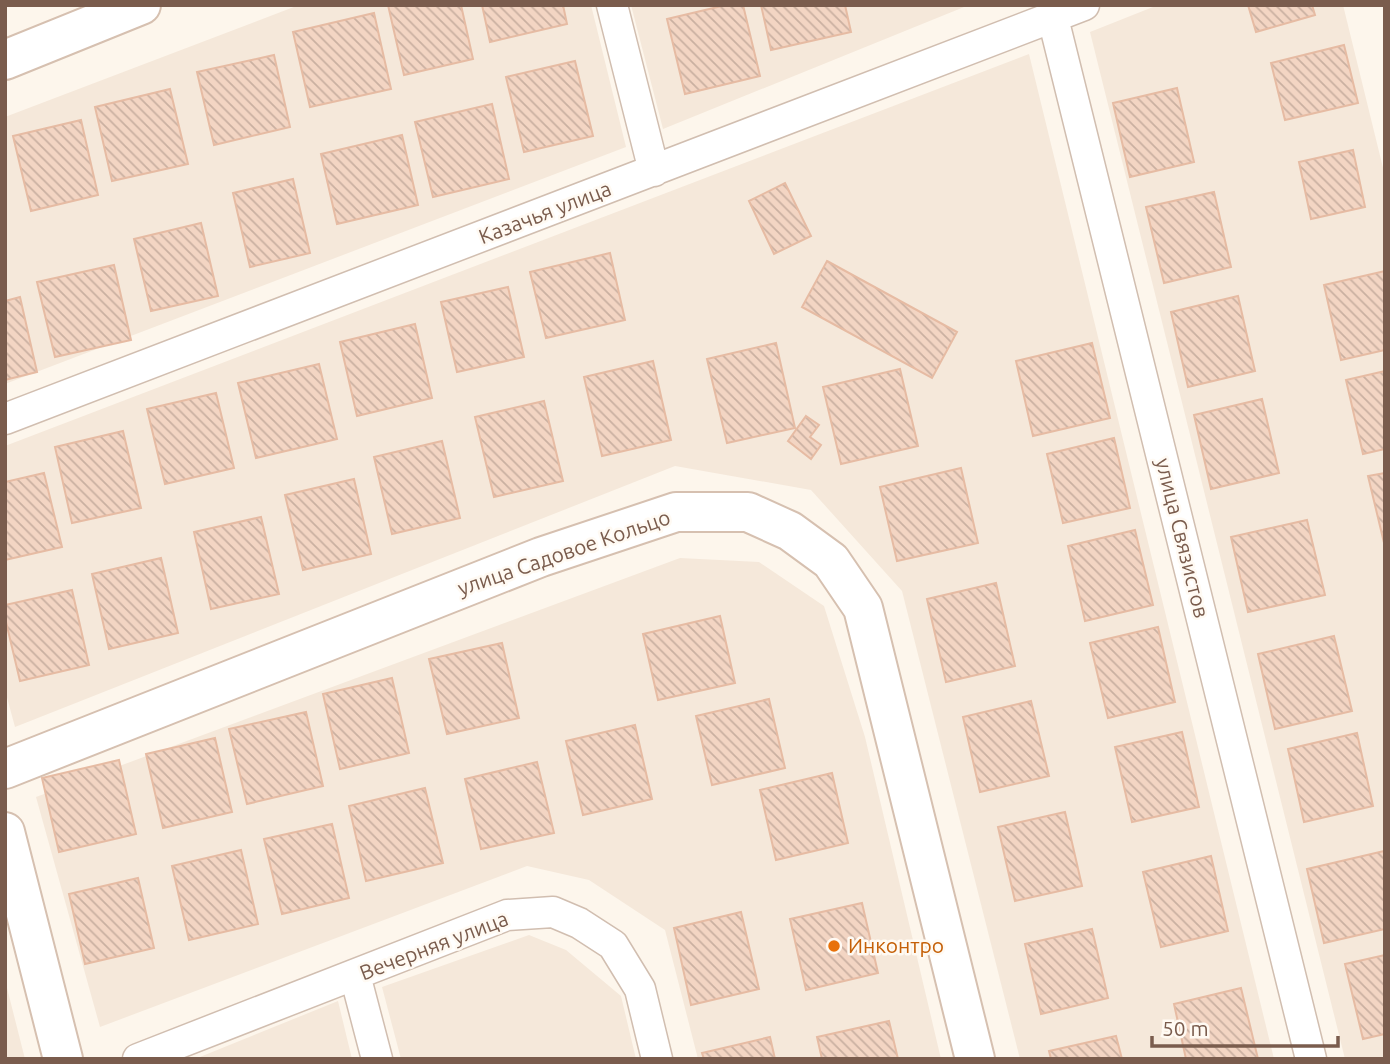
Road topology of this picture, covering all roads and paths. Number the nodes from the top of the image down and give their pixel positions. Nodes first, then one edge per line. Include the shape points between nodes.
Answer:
1 (141, 5) edge
2 (612, 5) edge
3 (1084, 5) edge
4 (1053, 18) junction
5 (5, 60) edge
6 (654, 172) junction
7 (5, 419) edge
8 (5, 769) edge
9 (5, 832) edge
10 (355, 975) junction
11 (63, 1059) edge
12 (138, 1059) edge
13 (377, 1059) edge
14 (657, 1059) edge
15 (975, 1059) edge
16 (1311, 1059) edge

1 - 5 street
2 - 6 street
3 - 4 street, Казачья улица
4 - 6 street, Казачья улица
4 - 16 street, улица Связистов
6 - 7 street, Казачья улица
8 - 15 street, улица Садовое Кольцо via 541,557 676,512 748,512 790,531 831,561 863,608
9 - 11 street
10 - 12 street, Вечерняя улица
10 - 13 street
10 - 14 street, Вечерняя улица via 507,915 553,912 612,945 639,989

